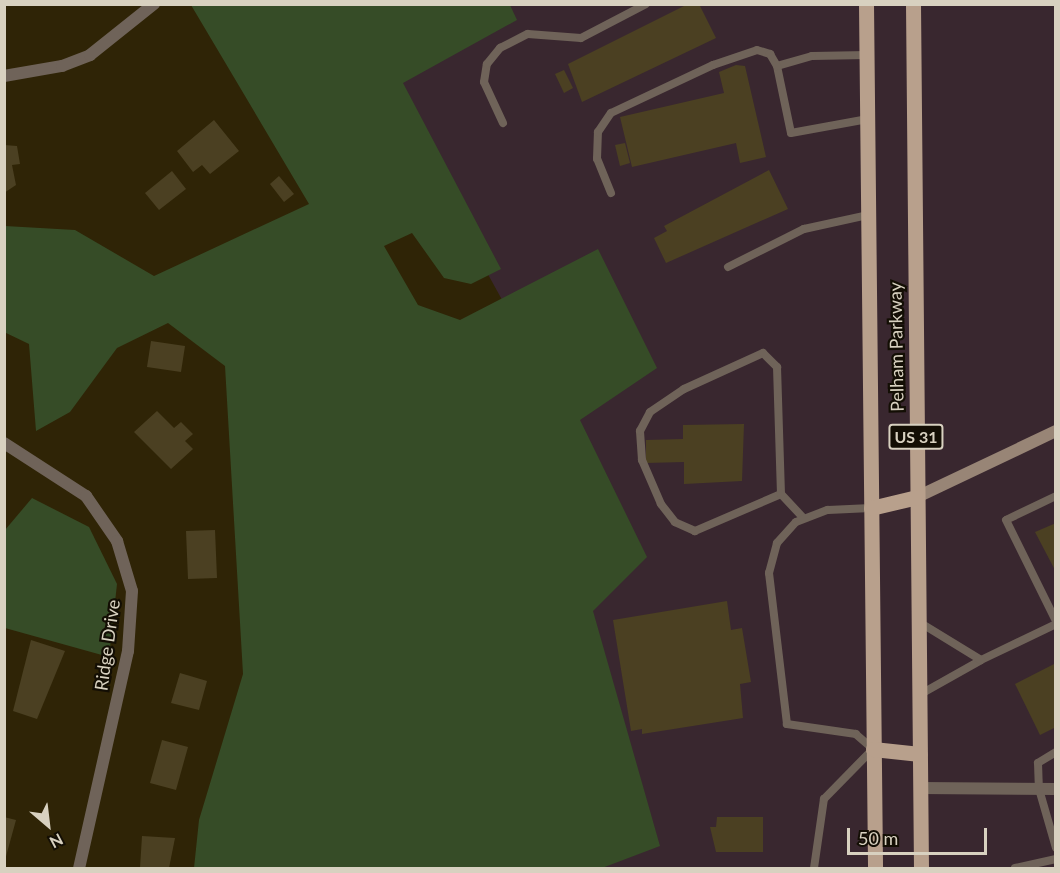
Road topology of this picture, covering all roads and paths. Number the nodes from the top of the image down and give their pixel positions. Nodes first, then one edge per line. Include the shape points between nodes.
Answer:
1 (154, 4) edge
2 (646, 4) edge
3 (866, 4) edge
4 (912, 4) edge
5 (867, 55) junction
6 (777, 66) junction
7 (4, 76) edge
8 (867, 119) junction
9 (503, 123) dead end
10 (610, 193) dead end
11 (868, 215) junction
12 (728, 267) dead end
13 (1056, 431) edge
14 (4, 443) edge
15 (781, 494) junction
16 (1056, 496) edge
17 (917, 497) junction
18 (871, 508) junction
19 (803, 518) junction
20 (918, 621) junction
21 (1056, 622) edge
22 (981, 660) junction
23 (919, 695) junction
24 (873, 749) junction
25 (1056, 752) edge
26 (920, 754) junction
27 (920, 788) junction
28 (1039, 789) junction
29 (1056, 789) edge
30 (1056, 848) edge
31 (1056, 859) edge
32 (79, 868) edge
33 (814, 868) edge
34 (875, 868) edge
35 (921, 868) edge
36 (1015, 868) edge

1 - 7 street via 90,54 62,66
2 - 9 lane via 581,38 528,33 500,48 487,64 484,82
3 - 5 main road, Pelham Parkway / US 31
4 - 17 main road, Pelham Parkway / US 31
5 - 6 lane via 812,56
5 - 8 main road, Pelham Parkway / US 31
6 - 8 lane via 791,133
6 - 10 lane via 770,54 757,51 713,64 611,113 598,132 597,159
8 - 11 main road, Pelham Parkway / US 31
11 - 12 lane via 804,229
11 - 18 main road, Pelham Parkway / US 31
13 - 17 street
14 - 32 street, Ridge Drive via 86,495 117,541 132,591 128,651
15 - 15 lane via 777,367 763,353 684,389 651,412 639,431 652,487 675,522 695,531
15 - 19 lane
16 - 21 lane via 1006,520
17 - 18 main road
17 - 20 main road, Pelham Parkway / US 31
18 - 19 lane via 828,510
18 - 24 main road, Pelham Parkway / US 31
19 - 24 lane via 777,543 769,573 783,716 787,724 856,734
20 - 22 lane
20 - 23 main road, Pelham Parkway / US 31
21 - 22 lane
22 - 23 lane
23 - 26 main road, Pelham Parkway / US 31
24 - 26 main road
24 - 33 lane via 824,799
24 - 34 main road, Pelham Parkway / US 31
25 - 28 lane via 1038,763
26 - 27 main road, Pelham Parkway / US 31
27 - 28 street
27 - 35 main road, Pelham Parkway / US 31
28 - 29 street
28 - 30 lane
31 - 36 lane

